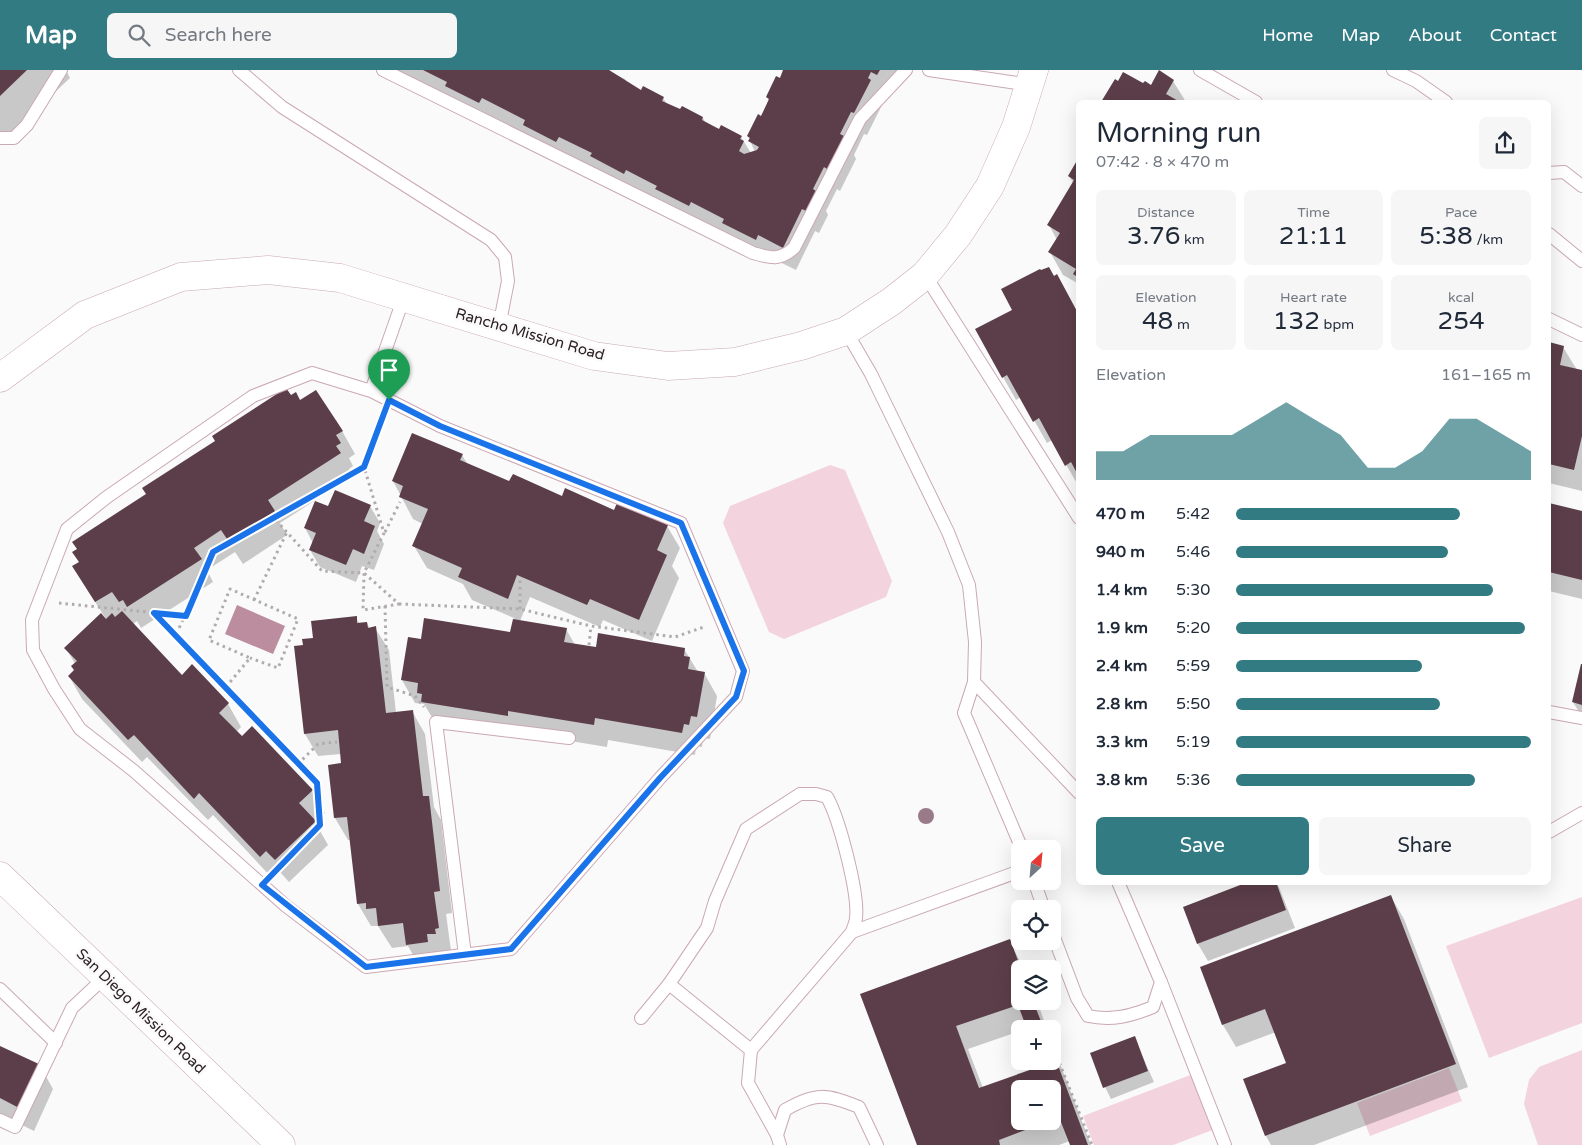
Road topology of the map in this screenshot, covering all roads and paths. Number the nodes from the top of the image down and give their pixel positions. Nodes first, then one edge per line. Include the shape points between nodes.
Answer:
1 (61, 70) edge
2 (239, 70) edge
3 (383, 70) edge
4 (906, 70) edge
5 (928, 70) edge
6 (1200, 70) edge
7 (1393, 70) edge
8 (1033, 78) edge
9 (1252, 100) edge
10 (1443, 100) edge
11 (0, 138) edge
12 (1551, 173) edge
13 (1582, 186) edge
14 (1551, 236) edge
15 (1582, 261) edge
16 (925, 275) junction
17 (404, 297) junction
18 (1551, 320) edge
19 (499, 327) junction
20 (846, 331) junction
21 (1582, 335) edge
22 (0, 378) edge
23 (371, 391) junction
24 (389, 400) junction
25 (364, 467) junction
26 (400, 502) dead end
27 (1076, 513) edge
28 (274, 518) junction
29 (287, 532) junction
30 (384, 533) junction
31 (364, 572) junction
32 (520, 580) dead end
33 (254, 600) junction
34 (39, 601) junction
35 (399, 604) junction
36 (385, 606) junction
37 (520, 609) junction
38 (154, 613) junction
39 (186, 616) junction
40 (722, 621) junction
41 (591, 626) junction
42 (176, 635) junction
43 (588, 645) dead end
44 (250, 658) junction
45 (974, 682) junction
46 (226, 687) junction
47 (1551, 712) edge
48 (1582, 718) edge
49 (436, 722) junction
50 (569, 738) dead end
51 (337, 742) dead end
52 (298, 764) junction
53 (1076, 790) edge
54 (1582, 812) edge
55 (1551, 831) edge
56 (1018, 840) edge
57 (1011, 874) edge
58 (0, 876) edge
59 (262, 885) junction
60 (1119, 885) edge
61 (852, 932) junction
62 (1059, 950) edge
63 (465, 955) junction
64 (105, 976) junction
65 (1161, 982) junction
66 (670, 984) junction
67 (0, 989) edge
68 (641, 1018) dead end
69 (56, 1043) junction
70 (751, 1050) junction
71 (1061, 1067) edge
72 (0, 1120) edge
73 (779, 1140) edge
74 (281, 1145) edge
75 (877, 1145) edge
76 (1092, 1145) edge
77 (1226, 1145) edge

1 - 11 lane via 27,125 14,138
2 - 19 lane via 282,107 491,240 505,257 508,281
3 - 4 lane via 753,254 772,259 786,256 794,248 860,118
5 - 8 lane
6 - 9 lane
7 - 10 lane
8 - 16 main road, Rancho Mission Road via 990,186 958,235
12 - 13 lane via 1564,172
14 - 15 lane
16 - 20 main road, Rancho Mission Road via 892,302
16 - 27 lane
17 - 19 main road, Rancho Mission Road
17 - 22 main road, Rancho Mission Road via 340,278 268,270 180,277 84,315
17 - 23 lane
18 - 21 lane
19 - 20 main road, Rancho Mission Road via 594,356 668,366 735,362
20 - 45 lane via 871,374 948,532 969,585 975,642
23 - 24 lane
23 - 34 lane via 312,373 253,396 107,497 67,529
24 - 25 path
24 - 40 lane via 440,426 681,523
25 - 28 path
25 - 30 path
26 - 30 path
28 - 29 path
28 - 39 path via 213,552
29 - 31 path via 322,571
29 - 33 path
30 - 31 path
31 - 35 path
31 - 36 path via 363,610
32 - 37 path
33 - 44 path via 230,589 209,640
33 - 44 path via 298,619 278,668
34 - 38 path
34 - 59 lane via 32,620 33,650 80,729 134,770
35 - 36 path
35 - 37 path
36 - 49 path via 387,687 415,696
37 - 41 path
38 - 39 path
38 - 42 path
39 - 42 path
40 - 41 path via 675,636
40 - 63 lane via 744,671 736,697 660,778 511,949
41 - 43 path
42 - 46 path
44 - 46 path
45 - 53 lane
45 - 56 lane via 964,713
46 - 52 path
47 - 48 lane
49 - 50 lane
49 - 63 lane
51 - 52 path via 318,744
52 - 59 path via 317,783 320,825
54 - 55 lane
57 - 61 lane
58 - 64 main road, San Diego Mission Road
59 - 63 lane via 366,967
60 - 65 lane
61 - 66 lane via 856,902 836,812 826,797 800,794 746,829 707,928
61 - 70 lane
62 - 65 lane via 1077,998 1088,1016 1103,1019 1129,1017 1153,1007
64 - 69 lane via 72,1008
64 - 74 main road, San Diego Mission Road
65 - 77 lane
66 - 68 lane
66 - 70 lane
67 - 69 lane
69 - 72 lane via 15,1127
70 - 73 lane via 748,1083
71 - 76 path
73 - 75 lane via 785,1110 806,1098 834,1097 859,1106

